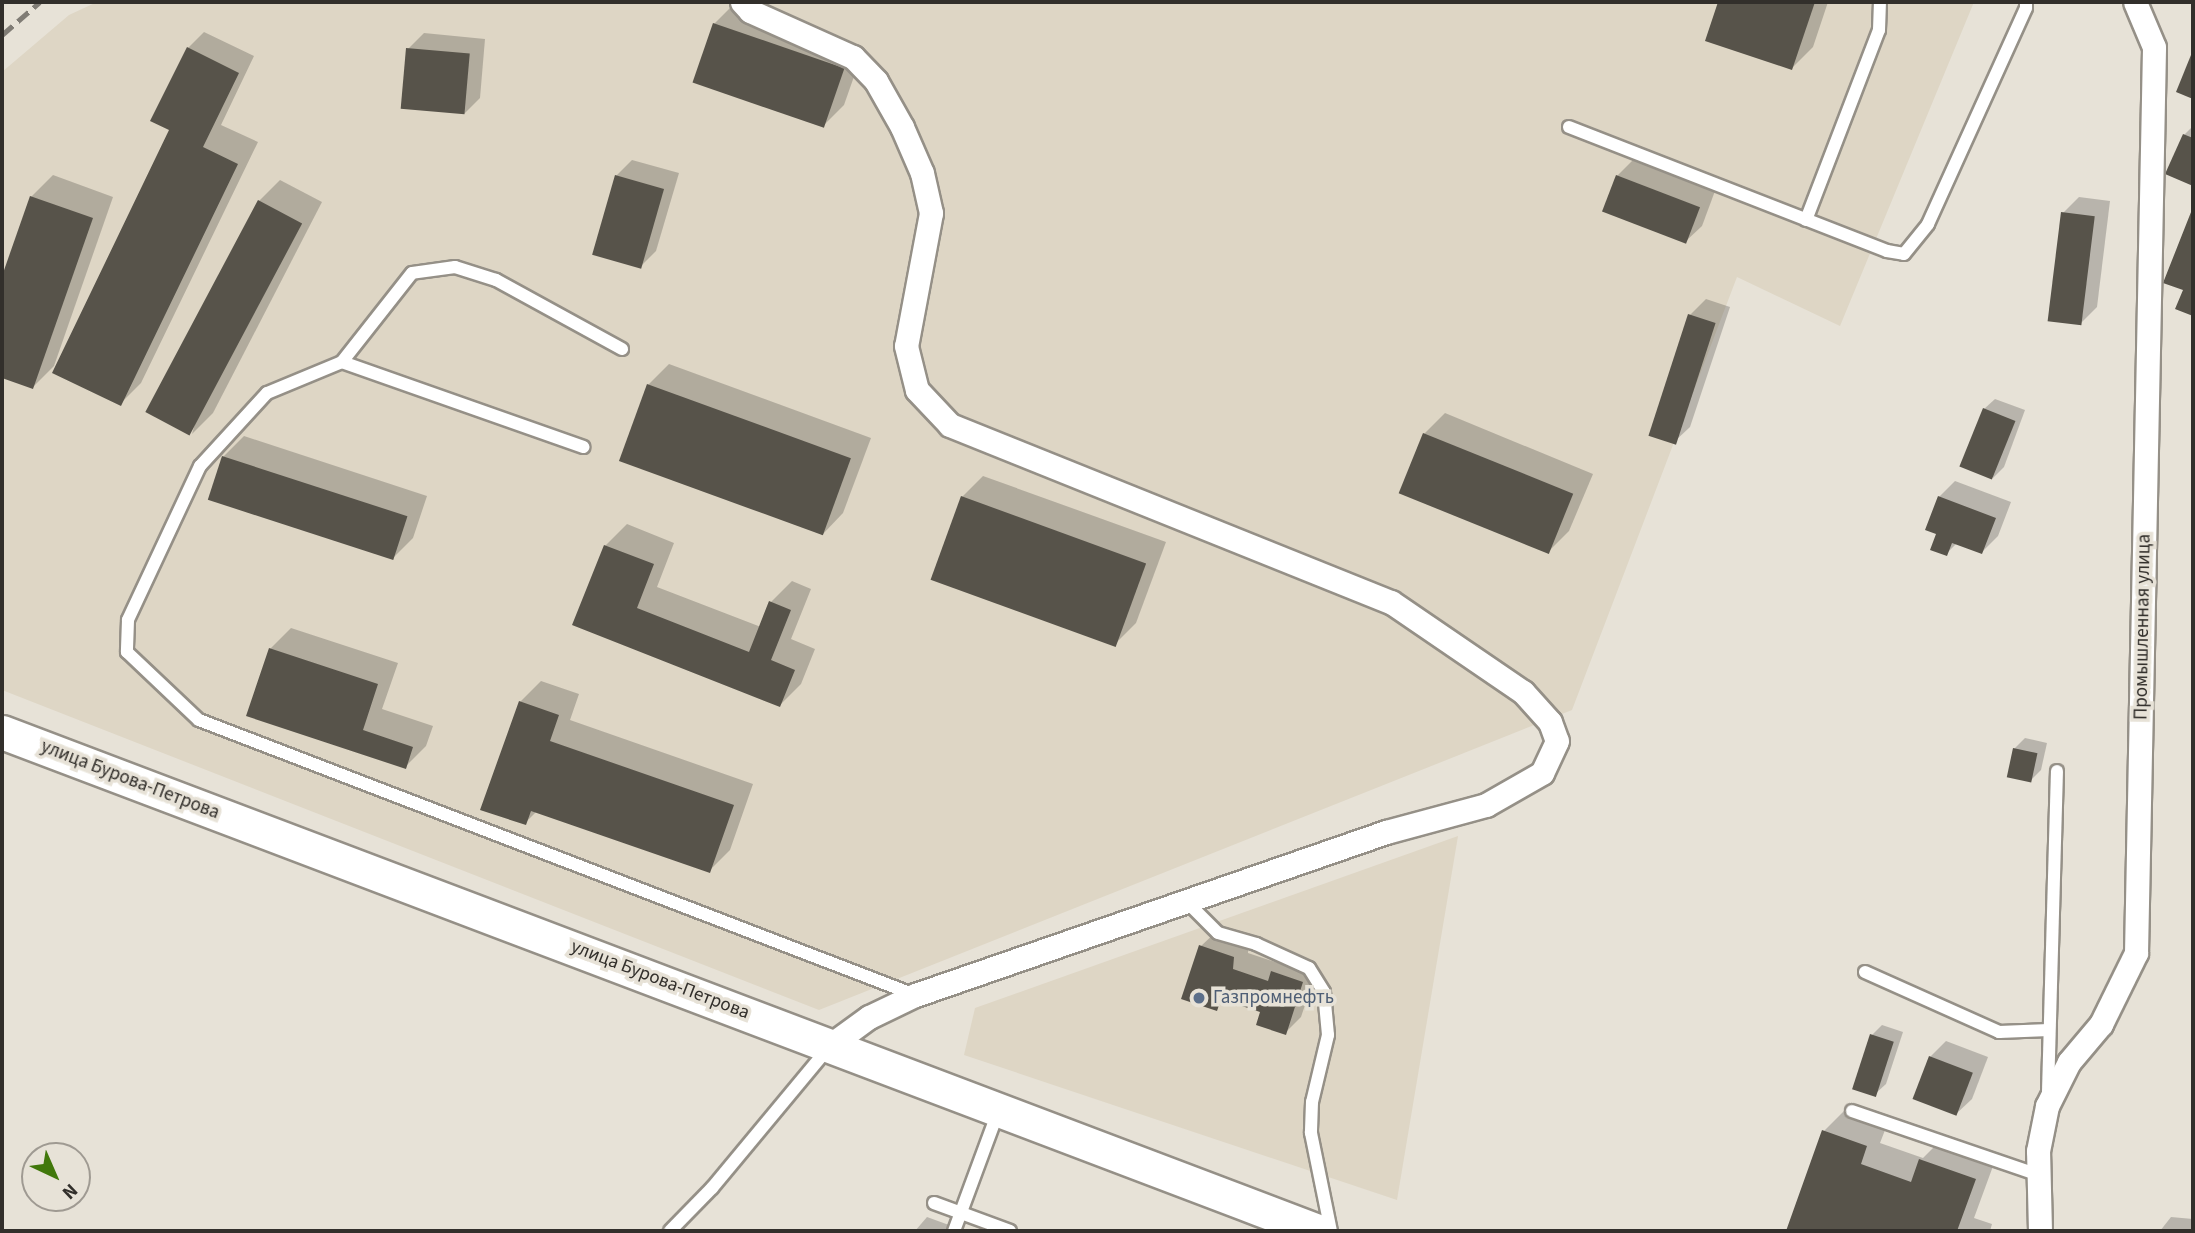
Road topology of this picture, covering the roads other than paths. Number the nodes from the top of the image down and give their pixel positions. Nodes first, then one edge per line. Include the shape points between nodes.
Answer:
1 (742, 2) edge
2 (1880, 2) edge
3 (2026, 2) edge
4 (2135, 2) edge
5 (1569, 127) dead end
6 (1806, 220) junction
7 (622, 349) dead end
8 (342, 362) junction
9 (584, 447) dead end
10 (2, 732) edge
11 (2057, 771) dead end
12 (1188, 903) junction
13 (1865, 972) dead end
14 (915, 995) junction
15 (2049, 1030) junction
16 (832, 1044) junction
17 (2047, 1107) junction
18 (999, 1108) junction
19 (1852, 1111) dead end
20 (2039, 1175) junction
21 (934, 1203) dead end
22 (961, 1213) junction
23 (670, 1231) edge
24 (954, 1231) edge
25 (1010, 1231) edge
26 (1318, 1231) edge
27 (1331, 1231) edge
28 (2040, 1231) edge

1 - 12 street via 750,11 853,57 876,80 902,127 922,173 931,212 906,346 917,390 950,425 1391,602 1523,692 1550,722 1557,741 1542,773 1486,805 1386,832
2 - 6 lane via 1879,30
3 - 6 lane via 1928,225 1905,254
4 - 17 street, Промышленная улица via 2154,47 2136,954 2101,1024 2069,1062
5 - 6 lane
7 - 8 lane via 496,279 455,267 412,273
8 - 9 lane
8 - 14 lane via 267,393 200,466 128,620 127,652 199,720
10 - 16 main road, улица Бурова-Петрова
11 - 15 lane
12 - 14 street
12 - 27 lane via 1218,933 1309,968 1324,992 1328,1035 1312,1102 1311,1133
13 - 15 lane via 1999,1032
14 - 16 street via 869,1017
15 - 17 lane
16 - 18 main road, улица Бурова-Петрова
16 - 23 lane via 712,1188
17 - 20 street, Промышленная улица via 2038,1151
18 - 22 lane
18 - 26 main road, улица Бурова-Петрова
19 - 20 lane
20 - 28 street, Промышленная улица
21 - 22 lane
22 - 24 lane
22 - 25 lane

